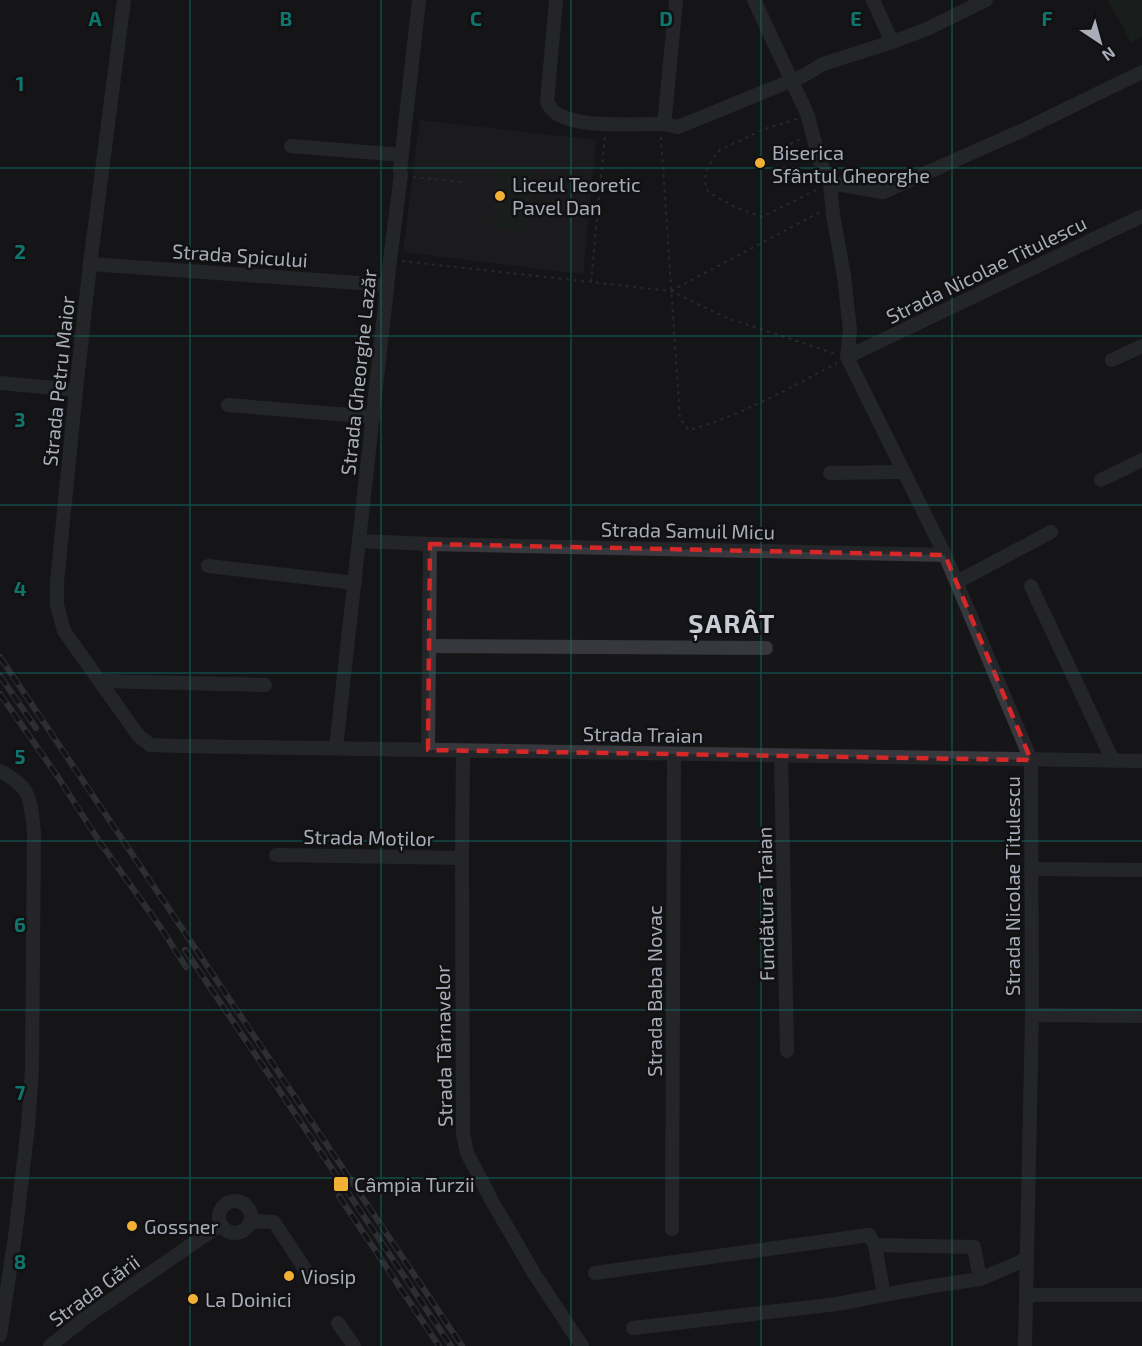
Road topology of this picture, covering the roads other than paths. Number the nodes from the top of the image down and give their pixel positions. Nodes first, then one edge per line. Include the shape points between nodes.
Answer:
1 (124, 0) edge
2 (419, 0) edge
3 (556, 0) edge
4 (676, 0) edge
5 (754, 0) edge
6 (873, 0) edge
7 (986, 0) edge
8 (892, 42) junction
9 (1142, 72) edge
10 (791, 80) junction
11 (660, 124) junction
12 (291, 146) dead end
13 (402, 155) junction
14 (830, 183) junction
15 (1142, 216) edge
16 (90, 264) junction
17 (387, 285) junction
18 (1142, 346) edge
19 (847, 357) junction
20 (1112, 360) dead end
21 (0, 383) edge
22 (76, 390) junction
23 (228, 405) dead end
24 (373, 417) junction
25 (1142, 460) edge
26 (903, 472) junction
27 (830, 473) dead end
28 (1101, 480) dead end
29 (1051, 532) dead end
30 (359, 541) junction
31 (430, 544) junction
32 (945, 555) junction
33 (208, 566) dead end
34 (957, 582) junction
35 (355, 583) junction
36 (1031, 586) dead end
37 (429, 646) junction
38 (766, 648) dead end
39 (99, 681) junction
40 (266, 685) dead end
41 (144, 741) joint
42 (336, 748) junction
43 (428, 750) junction
44 (463, 750) junction
45 (674, 754) junction
46 (781, 756) junction
47 (1031, 760) junction
48 (1113, 761) junction
49 (1142, 761) edge
50 (0, 771) edge
51 (276, 855) dead end
52 (462, 858) junction
53 (1031, 869) junction
54 (1142, 870) edge
55 (1032, 1015) junction
56 (1142, 1016) edge
57 (788, 1051) dead end
58 (251, 1221) junction
59 (220, 1225) junction
60 (672, 1229) dead end
61 (875, 1245) junction
62 (1027, 1259) junction
63 (5, 1266) edge
64 (595, 1273) dead end
65 (309, 1275) dead end
66 (980, 1279) junction
67 (884, 1295) junction
68 (1026, 1295) junction
69 (1142, 1295) edge
70 (338, 1323) dead end
71 (633, 1328) dead end
72 (0, 1335) edge
73 (50, 1346) edge
74 (354, 1346) edge
75 (582, 1346) edge
76 (1025, 1346) edge

1 - 16 street, Strada Petru Maior
2 - 13 street, Strada Gheorghe Lazăr
3 - 11 street via 547,102 552,111 580,121
4 - 11 street via 665,116
5 - 10 street
6 - 8 street
7 - 8 street
8 - 10 street via 823,64
9 - 14 street via 883,192
10 - 11 street via 678,127
10 - 14 street via 808,116
12 - 13 street
13 - 17 street, Strada Gheorghe Lazăr
14 - 19 street via 850,330
15 - 19 street, Strada Nicolae Titulescu
16 - 17 street, Strada Spicului
16 - 22 street, Strada Petru Maior
17 - 24 street, Strada Gheorghe Lazăr
18 - 20 street
19 - 26 street, Strada Nicolae Titulescu
21 - 22 street
22 - 39 street, Strada Petru Maior via 57,605 64,631
23 - 24 street
24 - 30 street, Strada Gheorghe Lazăr
25 - 28 street
26 - 27 street
26 - 32 street, Strada Nicolae Titulescu
29 - 34 street
30 - 31 street, Strada Samuil Micu
30 - 35 street, Strada Gheorghe Lazăr
31 - 32 street, Strada Samuil Micu
31 - 37 street
32 - 34 street, Strada Nicolae Titulescu
33 - 35 street
34 - 47 street, Strada Nicolae Titulescu
35 - 42 street, Strada Gheorghe Lazăr
36 - 48 street
37 - 38 street
37 - 43 street
39 - 40 street
39 - 41 street, Strada Petru Maior
41 - 42 street, Strada Traian via 159,746
42 - 43 street, Strada Traian
43 - 44 street, Strada Traian
44 - 45 street, Strada Traian
44 - 52 street, Strada Târnavelor
45 - 46 street, Strada Traian
45 - 60 street, Strada Baba Novac
46 - 47 street, Strada Traian
46 - 57 street, Fundătura Traian
47 - 48 street, Strada Traian
47 - 53 street, Strada Nicolae Titulescu
48 - 49 street, Strada Traian
50 - 63 street via 14,778 30,800 34,832 32,1070 28,1126
51 - 52 street, Strada Moților
52 - 75 street, Strada Târnavelor via 463,1133 467,1153 535,1275
53 - 54 street
53 - 55 street, Strada Nicolae Titulescu
55 - 56 street
55 - 62 street, Strada Nicolae Titulescu
58 - 59 street via 243,1232 231,1233
58 - 59 street via 250,1210 243,1202 233,1200 223,1205 218,1215
58 - 65 street via 274,1222
59 - 73 street, Strada Gării
61 - 64 street via 868,1235
61 - 66 street via 974,1247
61 - 67 street
62 - 66 street
62 - 68 street, Strada Nicolae Titulescu
63 - 72 street
66 - 67 street
67 - 71 street
68 - 69 street
68 - 76 street, Strada Nicolae Titulescu
70 - 74 street

